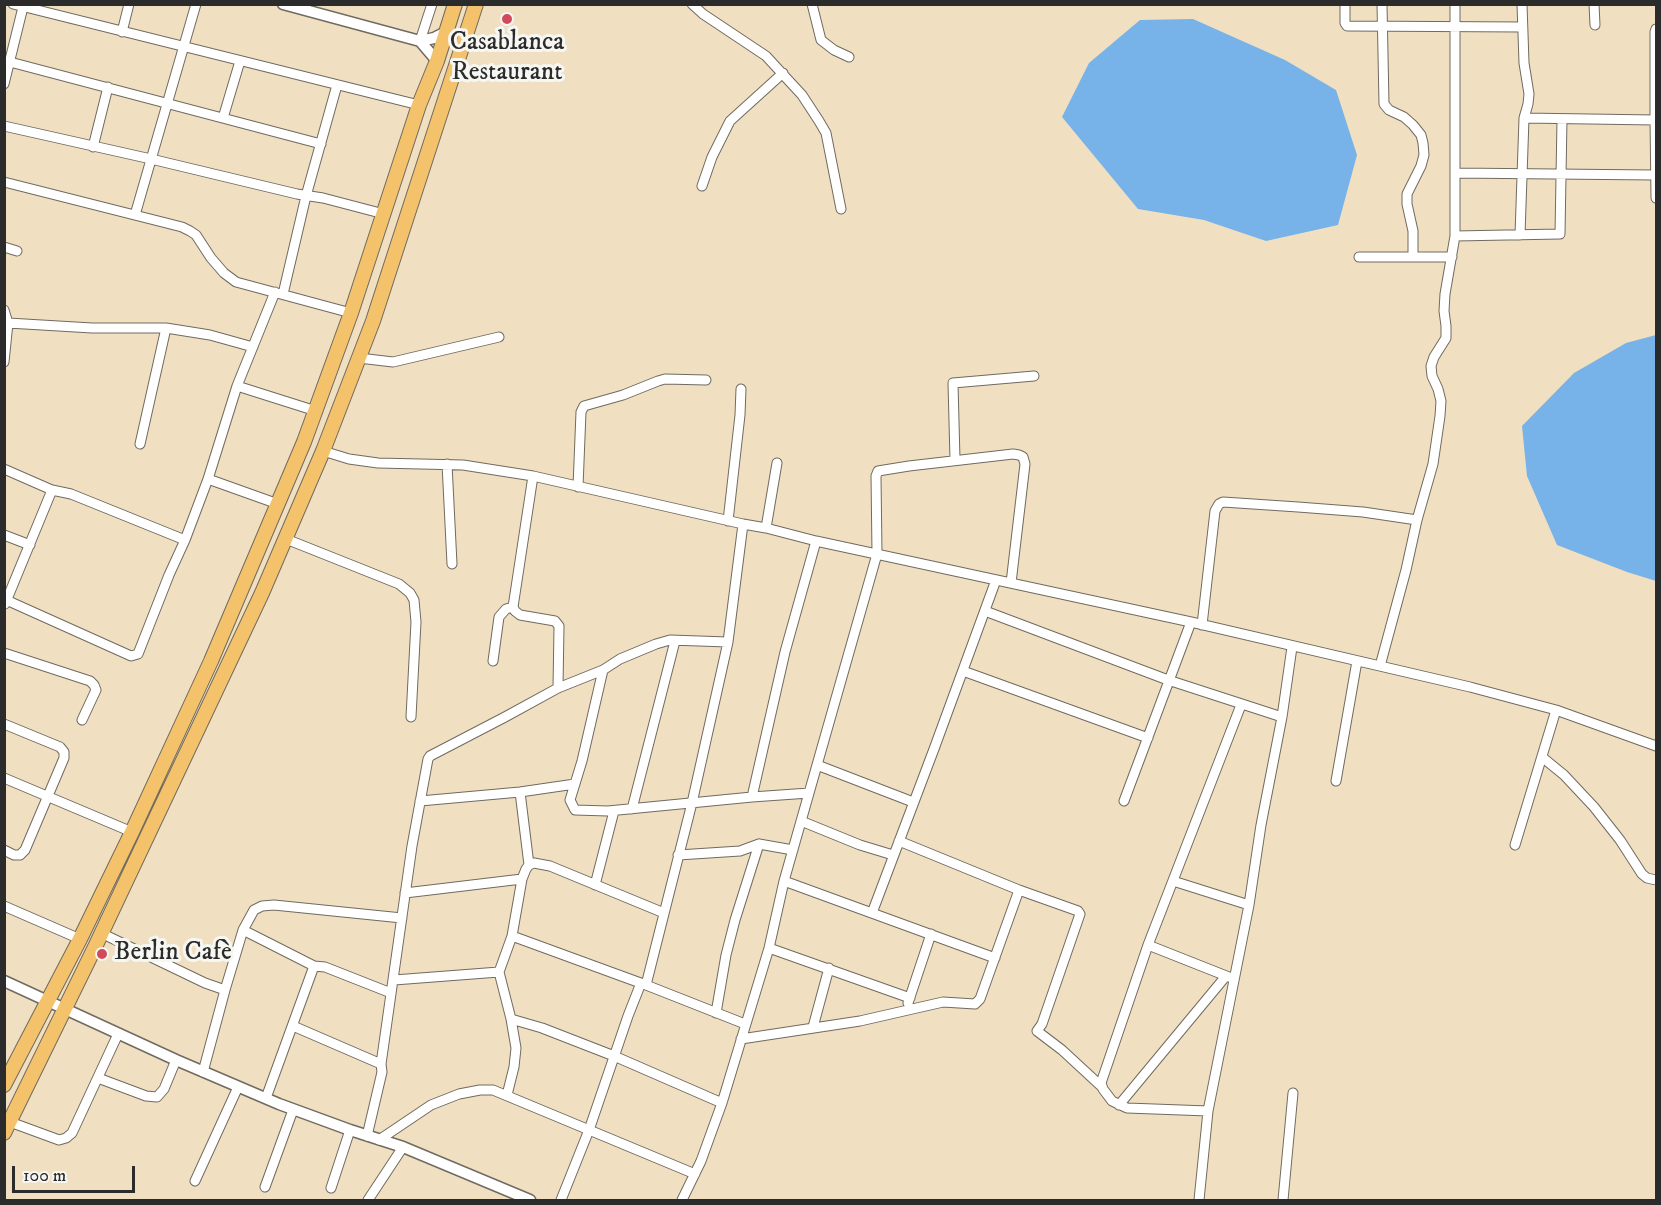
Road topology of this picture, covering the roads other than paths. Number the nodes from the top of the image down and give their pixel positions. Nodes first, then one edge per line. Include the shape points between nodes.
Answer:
1 (129, 4) edge
2 (196, 4) edge
3 (283, 4) edge
4 (432, 4) edge
5 (455, 4) edge
6 (476, 4) edge
7 (692, 4) edge
8 (812, 4) edge
9 (1345, 4) edge
10 (1382, 4) edge
11 (1455, 4) edge
12 (1522, 4) edge
13 (1594, 4) edge
14 (18, 6) edge
15 (1382, 26) junction
16 (1454, 26) junction
17 (1595, 26) dead end
18 (1522, 27) junction
19 (1656, 29) edge
20 (122, 32) junction
21 (446, 32) junction
22 (420, 41) junction
23 (184, 47) junction
24 (849, 57) dead end
25 (240, 61) junction
26 (437, 61) junction
27 (10, 62) junction
28 (783, 73) junction
29 (4, 84) edge
30 (338, 85) junction
31 (108, 87) junction
32 (167, 103) junction
33 (419, 105) junction
34 (223, 117) junction
35 (1524, 118) junction
36 (1562, 119) junction
37 (1655, 120) junction
38 (4, 126) edge
39 (321, 144) junction
40 (93, 147) junction
41 (151, 159) junction
42 (1455, 173) junction
43 (1522, 173) junction
44 (1562, 174) junction
45 (1655, 175) edge
46 (4, 182) edge
47 (702, 186) dead end
48 (306, 196) junction
49 (1656, 198) edge
50 (841, 209) dead end
51 (384, 213) junction
52 (135, 215) junction
53 (1520, 235) junction
54 (1455, 236) junction
55 (4, 247) edge
56 (17, 250) dead end
57 (1413, 256) junction
58 (1359, 257) dead end
59 (1452, 257) junction
60 (279, 293) junction
61 (4, 310) edge
62 (351, 313) junction
63 (9, 322) junction
64 (166, 328) junction
65 (500, 337) dead end
66 (253, 347) junction
67 (359, 358) junction
68 (4, 362) edge
69 (1034, 376) dead end
70 (706, 380) dead end
71 (237, 386) junction
72 (741, 389) dead end
73 (316, 411) junction
74 (140, 444) dead end
75 (323, 451) junction
76 (955, 460) junction
77 (777, 463) dead end
78 (447, 464) junction
79 (4, 469) edge
80 (533, 476) junction
81 (208, 479) junction
82 (578, 487) junction
83 (52, 490) junction
84 (278, 504) junction
85 (1417, 520) junction
86 (728, 521) junction
87 (743, 524) junction
88 (766, 528) junction
89 (4, 535) edge
90 (286, 539) junction
91 (185, 540) junction
92 (816, 541) junction
93 (30, 545) junction
94 (877, 554) junction
95 (452, 564) dead end
96 (996, 580) junction
97 (1011, 583) junction
98 (5, 601) edge
99 (513, 607) junction
100 (985, 611) junction
101 (1191, 622) junction
102 (1202, 625) junction
103 (675, 640) junction
104 (728, 642) junction
105 (1292, 647) junction
106 (4, 653) edge
107 (1357, 660) junction
108 (493, 661) dead end
109 (1380, 666) junction
110 (603, 670) junction
111 (963, 670) junction
112 (1168, 680) junction
113 (558, 688) junction
114 (1241, 705) junction
115 (1556, 710) junction
116 (411, 717) dead end
117 (1282, 717) junction
118 (82, 720) dead end
119 (4, 724) edge
120 (1148, 738) junction
121 (1656, 746) edge
122 (1542, 757) junction
123 (817, 765) junction
124 (4, 778) edge
125 (1336, 781) dead end
126 (575, 784) junction
127 (520, 792) junction
128 (809, 793) junction
129 (47, 797) junction
130 (752, 797) junction
131 (420, 801) junction
132 (913, 801) junction
133 (1124, 801) dead end
134 (692, 803) junction
135 (632, 809) junction
136 (614, 811) junction
137 (801, 821) junction
138 (132, 832) junction
139 (898, 842) junction
140 (759, 844) junction
141 (1515, 845) dead end
142 (4, 850) edge
143 (793, 850) junction
144 (678, 855) junction
145 (893, 855) junction
146 (530, 865) junction
147 (522, 879) junction
148 (1656, 880) edge
149 (784, 881) junction
150 (1173, 881) junction
151 (595, 885) junction
152 (1019, 890) junction
153 (405, 893) junction
154 (1249, 905) junction
155 (4, 906) edge
156 (664, 913) junction
157 (872, 913) junction
158 (402, 918) junction
159 (243, 930) junction
160 (101, 933) junction
161 (931, 934) junction
162 (512, 936) junction
163 (80, 939) junction
164 (1148, 945) junction
165 (769, 948) junction
166 (995, 958) junction
167 (314, 966) junction
168 (829, 968) junction
169 (499, 972) junction
170 (1226, 976) junction
171 (394, 980) junction
172 (4, 981) edge
173 (1235, 981) junction
174 (643, 984) junction
175 (225, 990) junction
176 (391, 993) junction
177 (910, 998) junction
178 (48, 1000) junction
179 (65, 1008) junction
180 (905, 1012) junction
181 (716, 1013) junction
182 (511, 1019) junction
183 (745, 1024) junction
184 (293, 1026) junction
185 (813, 1027) junction
186 (118, 1034) junction
187 (741, 1039) junction
188 (614, 1056) junction
189 (176, 1060) junction
190 (381, 1064) junction
191 (203, 1072) junction
192 (98, 1078) junction
193 (4, 1085) edge
194 (238, 1087) junction
195 (1102, 1087) junction
196 (1293, 1093) dead end
197 (507, 1095) junction
198 (266, 1098) junction
199 (722, 1103) junction
200 (1119, 1105) junction
201 (293, 1110) junction
202 (1208, 1111) junction
203 (7, 1127) edge
204 (350, 1130) junction
205 (589, 1130) junction
206 (367, 1136) junction
207 (379, 1140) junction
208 (403, 1148) junction
209 (695, 1174) junction
210 (195, 1181) dead end
211 (265, 1187) dead end
212 (331, 1188) dead end
213 (368, 1200) edge
214 (530, 1200) edge
215 (561, 1200) edge
216 (682, 1200) edge
217 (1199, 1200) edge
218 (1283, 1200) edge

1 - 20 street
2 - 23 street
3 - 22 street
4 - 22 street
5 - 21 main road
6 - 67 main road
7 - 28 street via 758,50
8 - 24 street via 821,40
9 - 15 street via 1347,26
10 - 15 street
11 - 16 street
12 - 18 street
13 - 17 street
14 - 20 street
14 - 27 street
15 - 16 street
15 - 57 street via 1385,106 1407,120 1423,143 1421,166 1407,194
16 - 18 street
16 - 42 street
18 - 35 street via 1529,94
19 - 37 street
20 - 23 street
21 - 22 street
21 - 26 main road
22 - 26 street
23 - 25 street
23 - 32 street
25 - 30 street
25 - 34 street
26 - 33 main road
27 - 29 street
27 - 31 street
28 - 47 street via 730,121
28 - 50 street via 826,133
30 - 33 street
30 - 39 street
31 - 32 street
31 - 40 street
32 - 34 street
32 - 41 street
33 - 51 main road
34 - 39 street
35 - 36 street
35 - 43 street
36 - 37 street
36 - 44 street
37 - 45 street
38 - 40 street
39 - 48 street
40 - 41 street
41 - 48 street
41 - 52 street
42 - 43 street
42 - 54 street
43 - 44 street
43 - 53 street
44 - 45 street
44 - 53 street via 1560,234
45 - 49 street
46 - 52 street
48 - 51 street
48 - 60 street
51 - 62 main road
52 - 60 street via 190,231 230,278
53 - 54 street
54 - 59 street
55 - 56 street
57 - 58 street
57 - 59 street
59 - 85 street via 1445,294 1446,338 1431,366 1441,401 1440,416 1433,464
60 - 62 street
60 - 66 street
61 - 63 street
62 - 73 main road
63 - 64 street
63 - 68 street
64 - 66 street
64 - 74 street
65 - 67 street via 393,362
66 - 71 street
67 - 75 main road
69 - 76 street via 952,384
70 - 82 street via 665,379 584,406
71 - 73 street
71 - 81 street
72 - 86 street
73 - 84 main road
75 - 78 street via 378,463
75 - 90 main road
76 - 94 street via 878,471
76 - 97 street via 1013,454 1023,457
77 - 88 street
78 - 80 street
78 - 95 street
79 - 83 street
80 - 82 street
80 - 99 street
81 - 84 street
81 - 91 street
82 - 86 street
83 - 91 street
83 - 93 street
84 - 138 main road
85 - 102 street via 1223,502 1215,511
85 - 109 street
86 - 87 street
87 - 88 street
87 - 104 street
88 - 92 street
89 - 93 street
90 - 116 street via 399,584 410,593 416,622
90 - 160 main road
91 - 98 street via 135,656
92 - 94 street
92 - 130 street via 785,652
93 - 98 street
94 - 96 street
94 - 123 street
96 - 97 street
96 - 100 street
97 - 101 street
99 - 108 street via 499,617
99 - 113 street via 520,615 555,621 559,626
100 - 111 street
100 - 112 street
101 - 102 street
101 - 112 street
102 - 105 street
103 - 104 street
103 - 110 street via 620,659
103 - 135 street
104 - 134 street
105 - 107 street
105 - 117 street
106 - 118 street via 94,685 96,690
107 - 109 street
107 - 125 street
109 - 115 street
110 - 113 street
110 - 126 street
111 - 120 street
111 - 132 street
112 - 114 street
112 - 120 street
113 - 131 street via 430,756
114 - 117 street
114 - 150 street
115 - 121 street
115 - 122 street
117 - 154 street
119 - 129 street via 64,752
120 - 133 street
122 - 141 street
122 - 148 street via 1594,807 1642,874
123 - 128 street
123 - 132 street
124 - 129 street
126 - 127 street
126 - 136 street via 570,800 575,810
127 - 131 street
127 - 146 street
128 - 130 street
128 - 137 street
129 - 138 street
129 - 142 street via 26,850 20,855
130 - 134 street
131 - 153 street
132 - 139 street
134 - 135 street
134 - 144 street
135 - 136 street
136 - 151 street
137 - 143 street
137 - 145 street
138 - 163 main road
139 - 145 street
139 - 152 street
140 - 143 street
140 - 144 street via 740,850
140 - 181 street via 726,955
143 - 149 street
144 - 156 street
145 - 157 street
146 - 147 street
146 - 151 street via 550,866
147 - 153 street
147 - 162 street
149 - 157 street
149 - 165 street
150 - 154 street
150 - 164 street
151 - 156 street
152 - 166 street
152 - 195 street via 1079,912 1037,1032
153 - 158 street
154 - 173 street
155 - 163 street
156 - 174 street
157 - 161 street
158 - 159 street via 274,904 254,910
158 - 171 street
159 - 167 street
159 - 175 street
160 - 175 street
160 - 179 main road
161 - 166 street
161 - 177 street
162 - 169 street
162 - 174 street
163 - 178 main road
164 - 170 street
164 - 195 street via 1102,1077
165 - 168 street
165 - 183 street
166 - 180 street via 977,1002 943,1002
167 - 176 street
167 - 184 street
168 - 177 street
168 - 185 street
169 - 171 street
169 - 182 street
170 - 173 street
170 - 200 street
171 - 176 street
172 - 178 street
173 - 202 street
174 - 181 street
174 - 188 street
175 - 191 street
176 - 190 street
177 - 180 street
178 - 179 street
178 - 193 main road
179 - 186 street
179 - 203 main road
180 - 185 street
181 - 183 street
182 - 188 street
182 - 197 street via 516,1048
183 - 187 street
184 - 190 street
184 - 198 street
185 - 187 street
186 - 189 street
186 - 192 street
187 - 199 street
188 - 199 street
188 - 205 street
189 - 191 street
189 - 192 street via 157,1096 146,1096
190 - 206 street
191 - 194 street
192 - 203 street via 66,1138 59,1140
194 - 198 street
194 - 210 street
195 - 200 street
196 - 218 street
197 - 205 street
197 - 207 street via 493,1090 459,1094 431,1105
198 - 201 street
199 - 209 street
200 - 202 street
201 - 204 street
201 - 211 street
202 - 217 street
204 - 206 street
204 - 212 street
205 - 209 street
205 - 215 street
206 - 207 street
207 - 208 street
208 - 213 street
208 - 214 street
209 - 216 street

